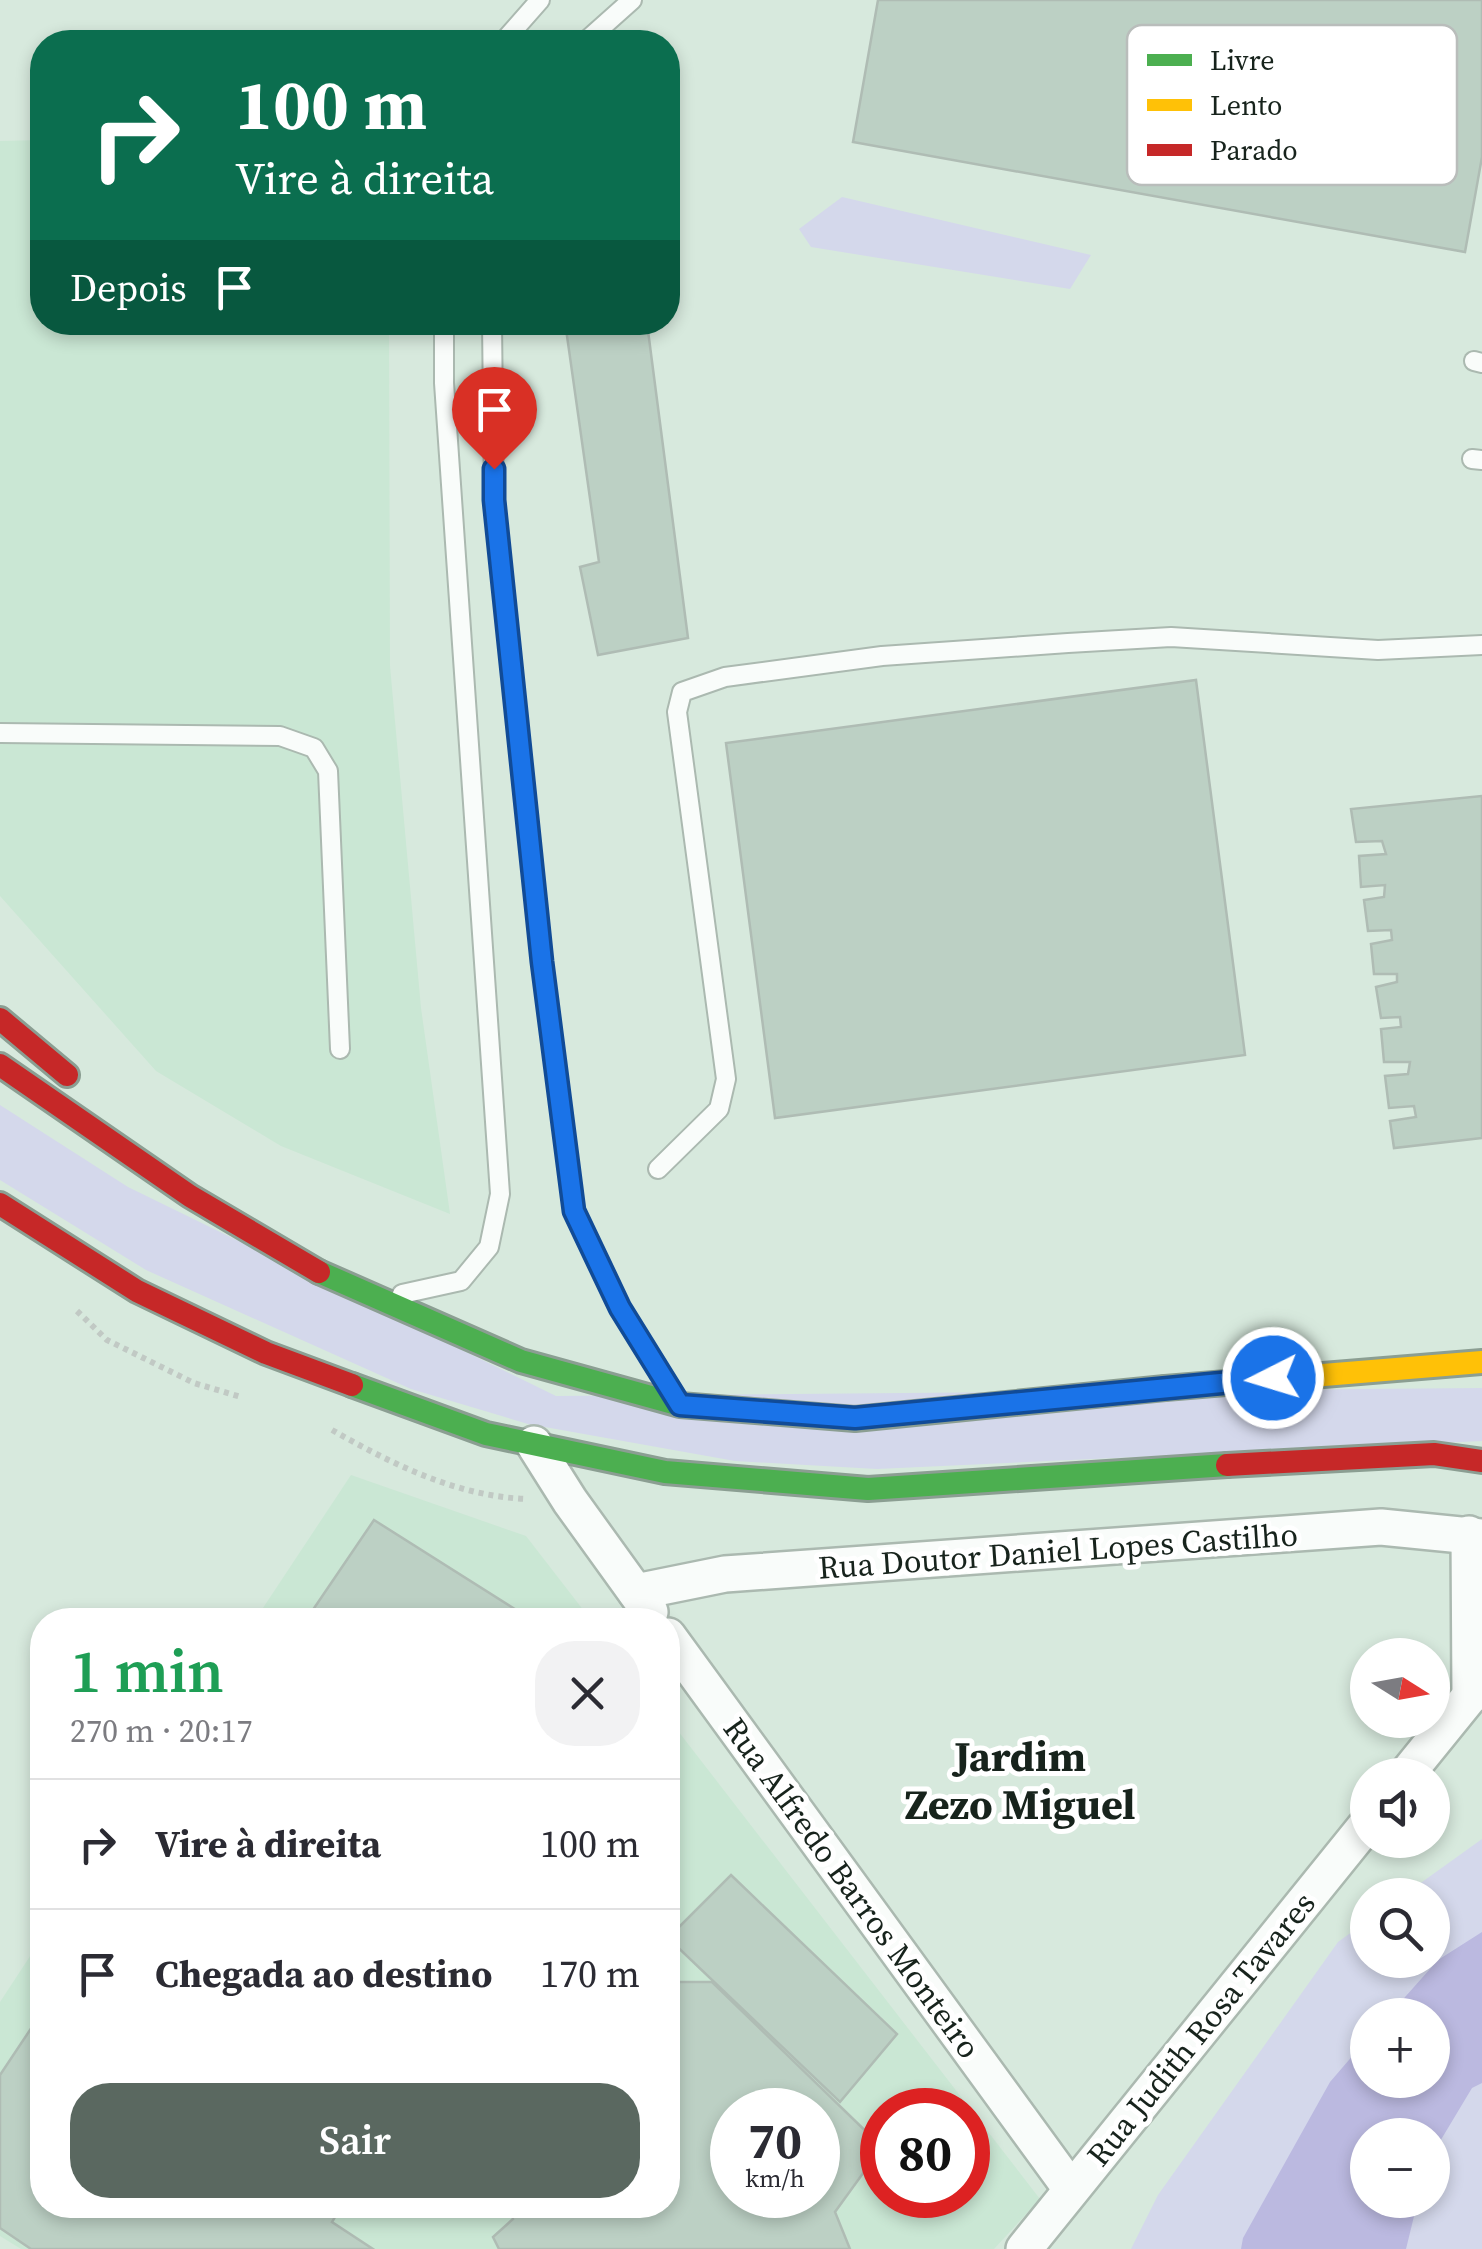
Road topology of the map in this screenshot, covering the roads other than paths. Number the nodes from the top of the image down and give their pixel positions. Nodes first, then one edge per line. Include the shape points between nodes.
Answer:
1 (540, 0) edge
2 (632, 0) edge
3 (514, 30) edge
4 (598, 30) edge
5 (444, 335) edge
6 (493, 335) edge
7 (1482, 645) edge
8 (0, 732) edge
9 (0, 1019) edge
10 (340, 1049) dead end
11 (0, 1065) edge
12 (79, 1085) dead end
13 (139, 1132) dead end
14 (658, 1169) dead end
15 (0, 1204) edge
16 (326, 1276) junction
17 (382, 1299) junction
18 (1482, 1362) edge
19 (680, 1405) junction
20 (534, 1444) junction
21 (1482, 1461) edge
22 (1476, 1535) edge
23 (646, 1606) edge
24 (680, 1652) edge
25 (1476, 1693) edge
26 (1421, 1758) edge
27 (1350, 1845) edge
28 (1071, 2189) junction
29 (1024, 2249) edge

1 - 3 lane
2 - 4 lane
5 - 17 lane via 500,1194 490,1246 461,1282
6 - 19 lane via 494,500 574,1211 620,1308
7 - 14 lane via 1378,650 1171,637 1068,642 882,656 725,677 682,692 677,712 726,1079 719,1109
8 - 10 lane via 280,736 314,748 328,771
9 - 12 highway
11 - 16 highway via 190,1196
13 - 16 highway
15 - 20 highway via 137,1291 266,1353 486,1434
16 - 17 highway
17 - 19 highway via 521,1361
18 - 19 highway via 855,1418
20 - 21 highway via 665,1472 868,1489 1346,1458 1434,1454
20 - 23 street
22 - 23 street, Rua Doutor Daniel Lopes Castilho via 1362,1529 725,1574
22 - 25 street
24 - 28 street, Rua Alfredo Barros Monteiro
25 - 26 street
27 - 28 street, Rua Judith Rosa Tavares
28 - 29 street, Rua Judith Rosa Tavares

